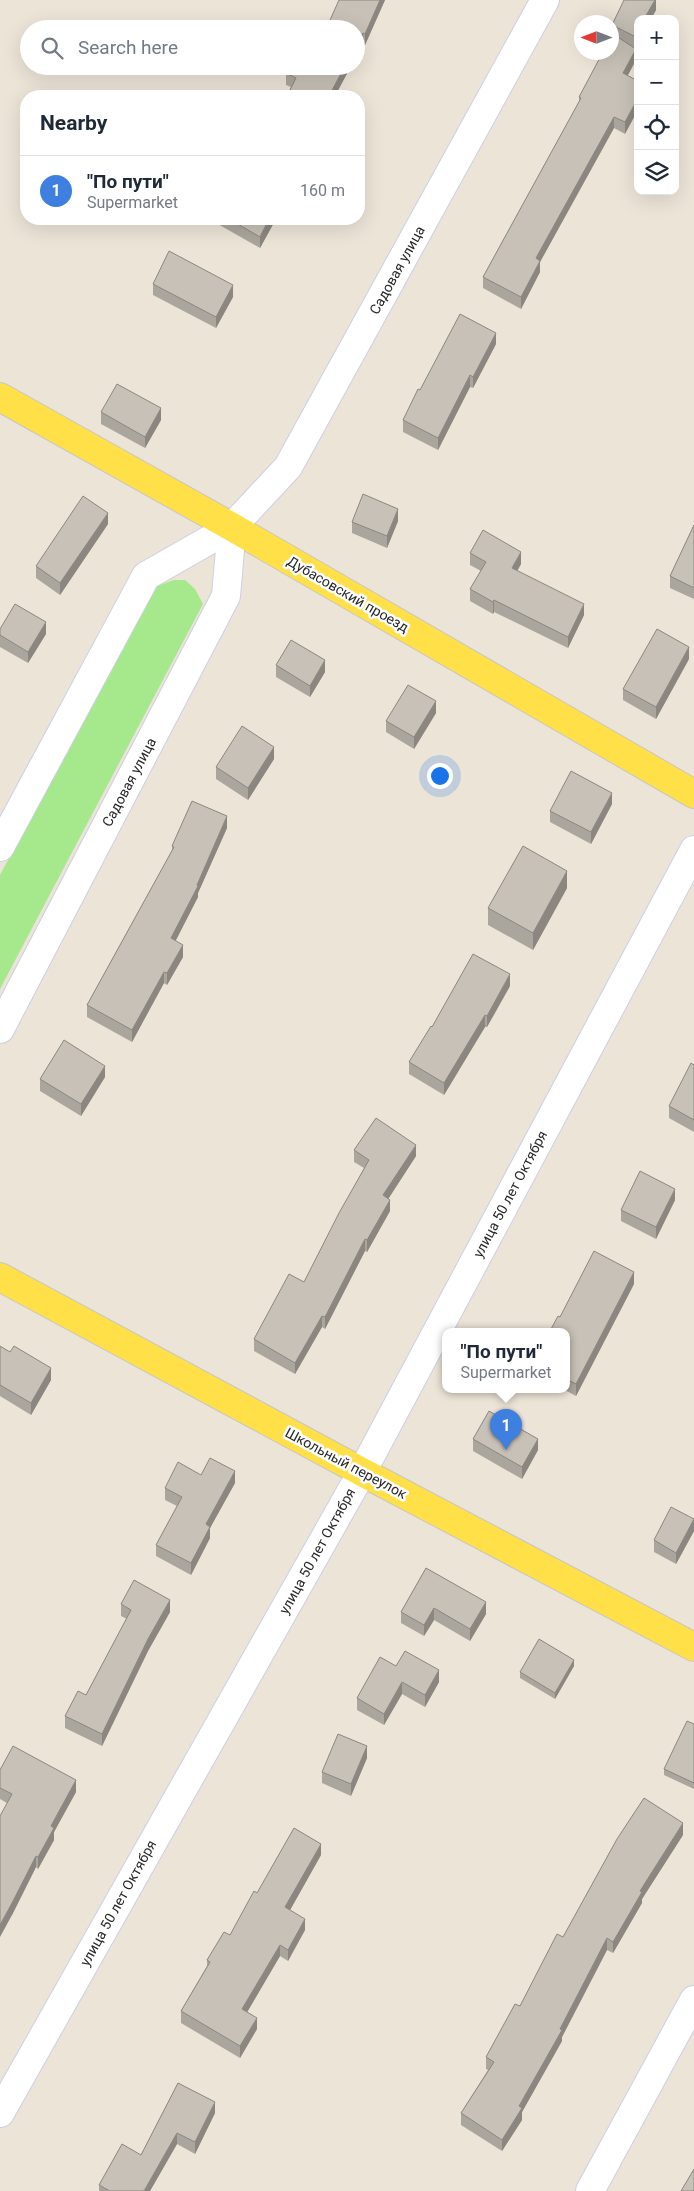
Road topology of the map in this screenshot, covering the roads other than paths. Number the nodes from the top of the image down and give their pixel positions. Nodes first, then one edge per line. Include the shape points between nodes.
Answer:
1 (545, 0) edge
2 (0, 397) edge
3 (232, 527) junction
4 (694, 794) edge
5 (0, 847) edge
6 (694, 850) edge
7 (0, 1029) edge
8 (0, 1276) edge
9 (362, 1472) junction
10 (694, 1647) edge
11 (694, 2000) edge
12 (0, 2113) edge
13 (590, 2191) edge

1 - 3 street, Садовая улица via 288,468
2 - 3 main road, Дубасовский проезд
3 - 4 main road, Дубасовский проезд
3 - 5 street, Садовая улица via 146,576
3 - 7 street, Садовая улица via 226,596
6 - 9 street, улица 50 лет Октября
8 - 9 main road, Школьный переулок
9 - 10 main road, Школьный переулок
9 - 12 street, улица 50 лет Октября
11 - 13 street

